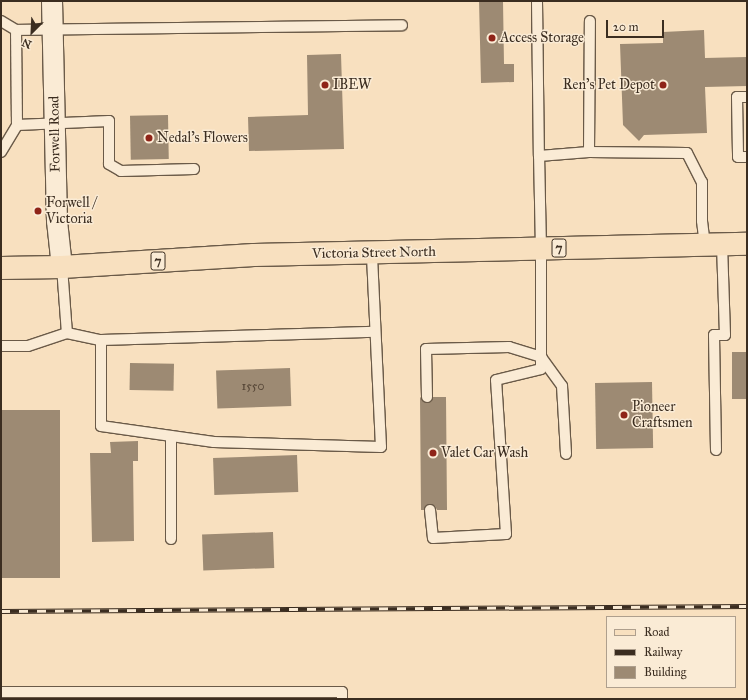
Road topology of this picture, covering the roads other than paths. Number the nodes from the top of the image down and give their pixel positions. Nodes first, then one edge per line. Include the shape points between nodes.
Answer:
1 (52, 1) edge
2 (537, 1) edge
3 (1, 21) edge
4 (590, 21) dead end
5 (402, 26) dead end
6 (53, 29) junction
7 (16, 30) junction
8 (747, 97) edge
9 (55, 124) junction
10 (17, 125) junction
11 (1, 152) edge
12 (590, 152) junction
13 (539, 156) junction
14 (747, 157) edge
15 (194, 169) dead end
16 (747, 244) edge
17 (714, 245) junction
18 (542, 249) junction
19 (372, 253) junction
20 (62, 267) junction
21 (1, 268) edge
22 (376, 332) junction
23 (67, 333) junction
24 (101, 340) junction
25 (1, 346) edge
26 (541, 357) junction
27 (428, 397) dead end
28 (171, 436) junction
29 (716, 450) dead end
30 (566, 454) dead end
31 (430, 510) dead end
32 (171, 539) dead end
33 (1, 692) edge
34 (342, 699) edge

1 - 6 street, Forwell Road
2 - 13 lane
3 - 7 lane
4 - 12 lane
5 - 6 lane
6 - 7 lane
6 - 9 street, Forwell Road
7 - 10 lane
8 - 14 lane via 737,97 738,157
9 - 10 lane
9 - 15 lane via 109,121 109,164 121,171
9 - 20 street, Forwell Road via 57,221
10 - 11 lane
12 - 13 lane
12 - 17 lane via 687,152 702,182 702,221
13 - 18 lane
16 - 17 main road, Victoria Street North / 7
17 - 18 main road, Victoria Street North / 7
17 - 29 lane via 725,335 714,335
18 - 19 main road, Victoria Street North / 7
18 - 26 lane
19 - 20 main road, Victoria Street North / 7 via 254,255
19 - 22 lane
20 - 21 main road, Victoria Street North / 7
20 - 23 lane
22 - 24 lane
22 - 28 lane via 381,446 214,442
23 - 24 lane
23 - 25 lane via 28,346
24 - 28 lane via 101,426
26 - 27 lane via 509,347 426,349
26 - 30 lane via 562,386
26 - 31 lane via 540,369 496,380 506,534 433,538
28 - 32 lane
33 - 34 lane via 342,692

